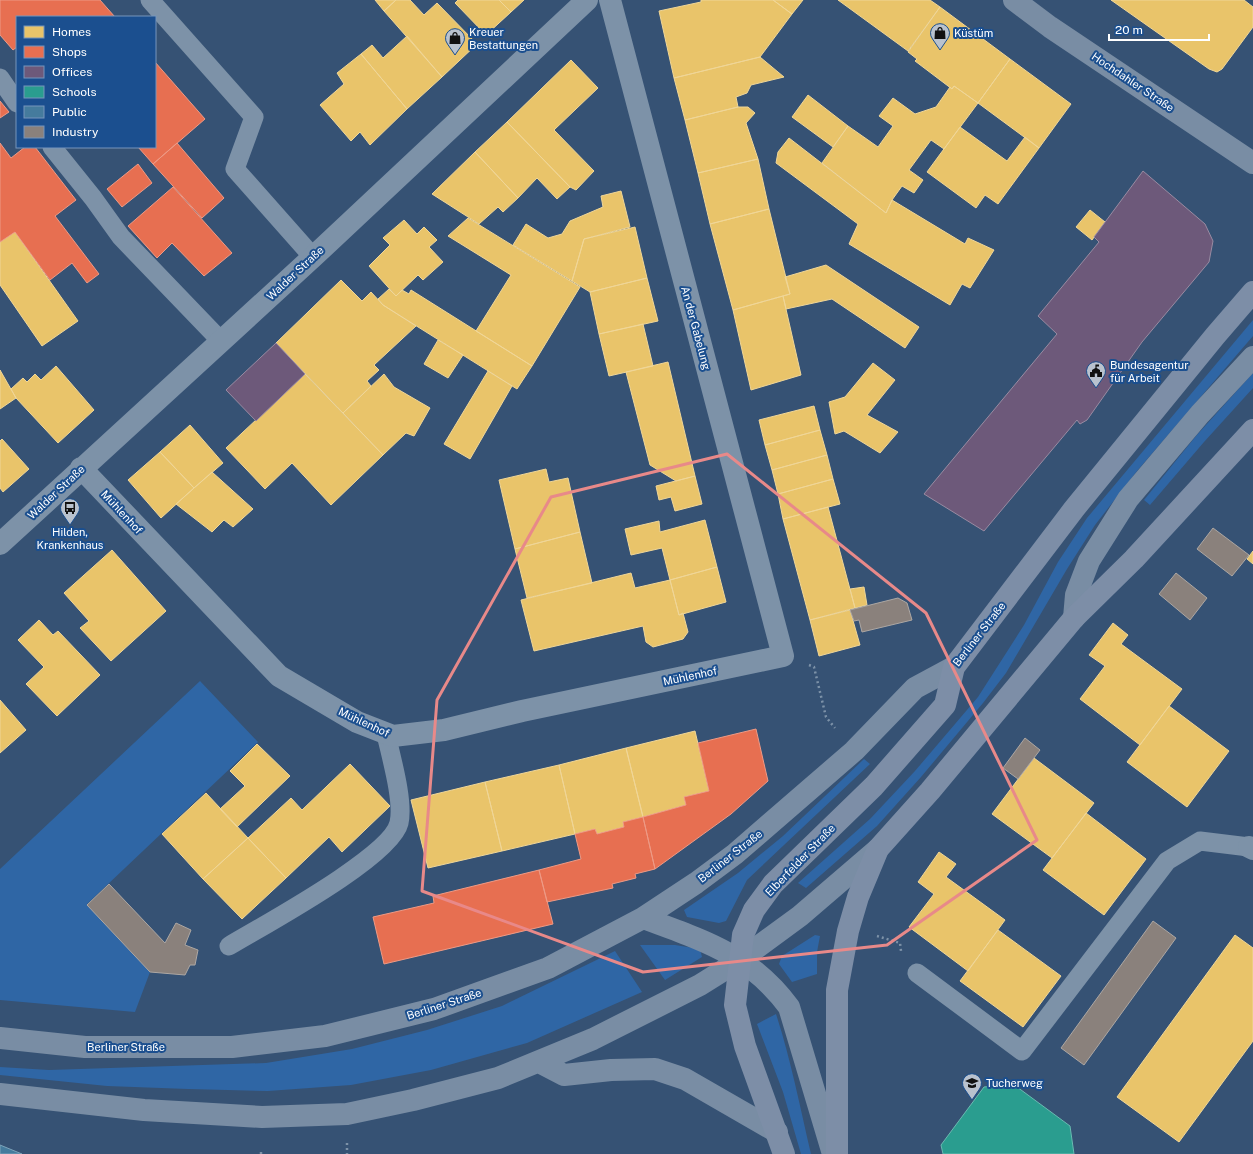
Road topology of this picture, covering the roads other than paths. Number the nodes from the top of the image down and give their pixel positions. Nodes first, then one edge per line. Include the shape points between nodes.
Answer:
1 (150, 0) edge
2 (587, 0) edge
3 (610, 0) edge
4 (1014, 0) edge
5 (0, 78) edge
6 (16, 102) edge
7 (53, 148) edge
8 (1253, 163) edge
9 (313, 257) junction
10 (1253, 292) edge
11 (221, 341) junction
12 (1253, 357) edge
13 (1253, 430) edge
14 (82, 468) junction
15 (0, 544) edge
16 (1074, 618) junction
17 (783, 656) joint
18 (954, 667) junction
19 (386, 734) junction
20 (1251, 848) edge
21 (878, 849) junction
22 (643, 918) junction
23 (229, 946) dead end
24 (740, 960) junction
25 (917, 973) road end
26 (0, 1038) edge
27 (539, 1062) junction
28 (0, 1094) edge
29 (777, 1132) junction
30 (784, 1154) edge
31 (833, 1154) edge
32 (837, 1154) edge

1 - 9 lane via 254,117 235,169
2 - 9 street, Walder Straße
3 - 17 street, An der Gabelung
4 - 8 main road, Hochdahler Straße via 1050,27
5 - 6 lane
7 - 11 lane via 121,237
9 - 11 street, Walder Straße
10 - 18 main road, Berliner Straße via 1074,509
11 - 14 street, Walder Straße
12 - 16 main road via 1200,414 1128,499 1089,561 1076,595
13 - 16 main road via 1134,559
14 - 15 street, Walder Straße
14 - 19 street, Mühlenhof via 279,676 357,722
16 - 21 main road via 930,791
17 - 19 street, Mühlenhof via 444,730 393,736
18 - 22 main road, Berliner Straße via 915,688 854,751 735,854
18 - 24 main road, Elberfelder Straße via 945,705 874,786 773,884 754,910 743,935
19 - 23 lane via 400,812 394,834 355,869
20 - 25 lane via 1200,841 1167,861 1022,1051
21 - 24 main road via 800,916
21 - 32 main road via 858,897 848,931 837,990
22 - 24 main road via 710,943
22 - 26 main road, Berliner Straße via 548,968 434,1009 325,1036 232,1047 85,1047
24 - 27 main road via 700,985 646,1013
24 - 29 main road, Elberfelder Straße via 735,1005 746,1046
24 - 31 main road via 771,983 789,1007
27 - 28 main road via 498,1078 347,1114 262,1117 144,1110
27 - 29 main road via 564,1075 655,1069 685,1079
29 - 30 main road, Elberfelder Straße

